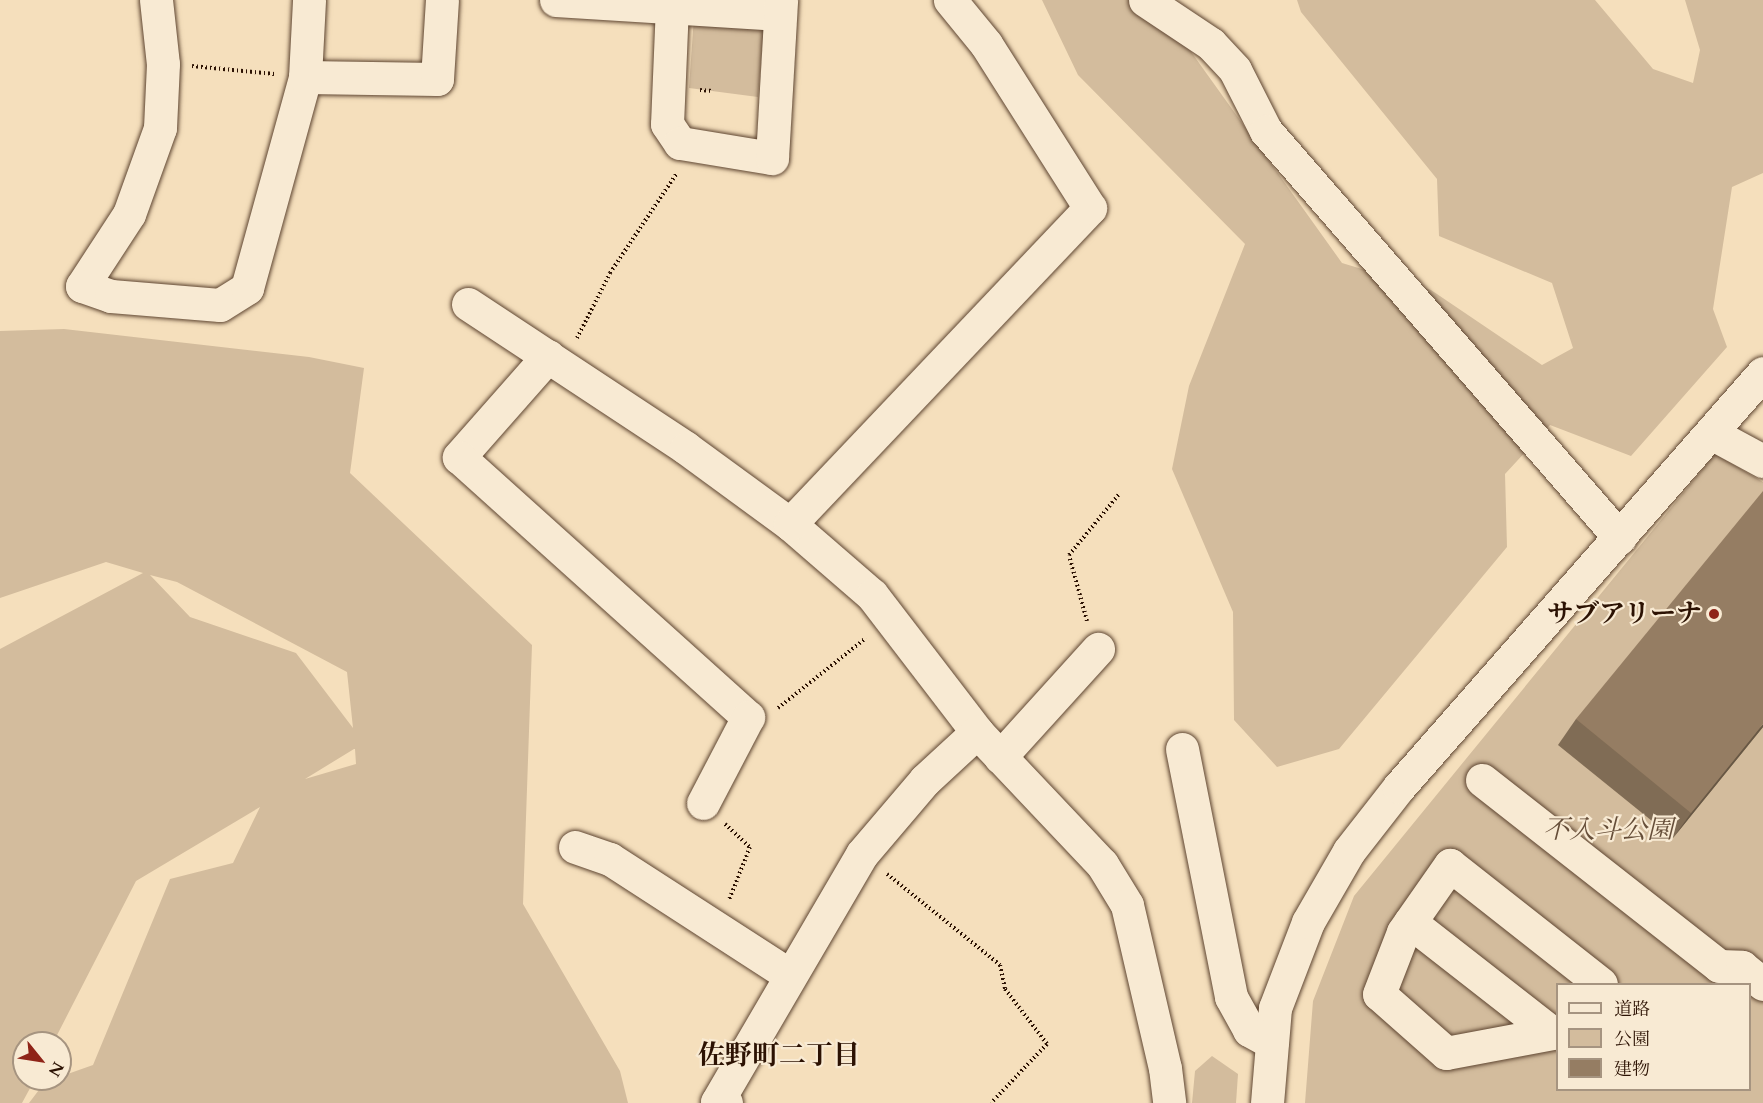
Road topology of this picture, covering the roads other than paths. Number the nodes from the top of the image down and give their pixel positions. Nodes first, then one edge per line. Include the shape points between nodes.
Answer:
1 (156, 0) edge
2 (309, 0) edge
3 (442, 0) edge
4 (556, 0) edge
5 (950, 0) edge
6 (1145, 0) edge
7 (672, 5) junction
8 (780, 7) edge
9 (305, 77) junction
10 (468, 304) dead end
11 (556, 361) junction
12 (1763, 373) edge
13 (1713, 434) junction
14 (1763, 461) edge
15 (790, 524) junction
16 (1620, 538) junction
17 (1098, 649) road end
18 (977, 732) junction
19 (1182, 749) dead end
20 (1000, 757) junction
21 (1482, 780) dead end
22 (703, 803) road end
23 (575, 847) dead end
24 (1410, 922) junction
25 (789, 975) junction
26 (1710, 975) edge
27 (1600, 983) edge
28 (1763, 984) edge
29 (1555, 1033) edge
30 (1272, 1042) junction
31 (726, 1103) edge
32 (1169, 1103) edge
33 (1267, 1103) edge

1 - 9 street via 163,64 160,128 129,214 82,286 111,296 220,305 247,288
2 - 9 street
3 - 9 street via 438,79
4 - 7 street
5 - 15 street via 986,44 1090,208
6 - 16 street via 1211,44 1235,70 1266,131
7 - 8 street
7 - 8 street via 667,124 681,143 772,158
10 - 11 street
11 - 15 street
11 - 22 street via 459,457 748,717
12 - 13 street
13 - 14 street
13 - 16 street
15 - 18 street via 872,595
16 - 30 street via 1399,787 1349,850 1308,922 1275,1008
17 - 20 street
18 - 20 street
18 - 25 street via 925,780 862,854
19 - 30 street via 1231,997 1250,1030
20 - 32 street via 1102,864 1127,905 1165,1068
21 - 26 street
23 - 25 street via 610,859
24 - 27 street via 1450,865
24 - 29 street
24 - 29 street via 1379,994 1446,1053
25 - 31 street via 717,1102
26 - 28 street via 1742,967
30 - 33 street

